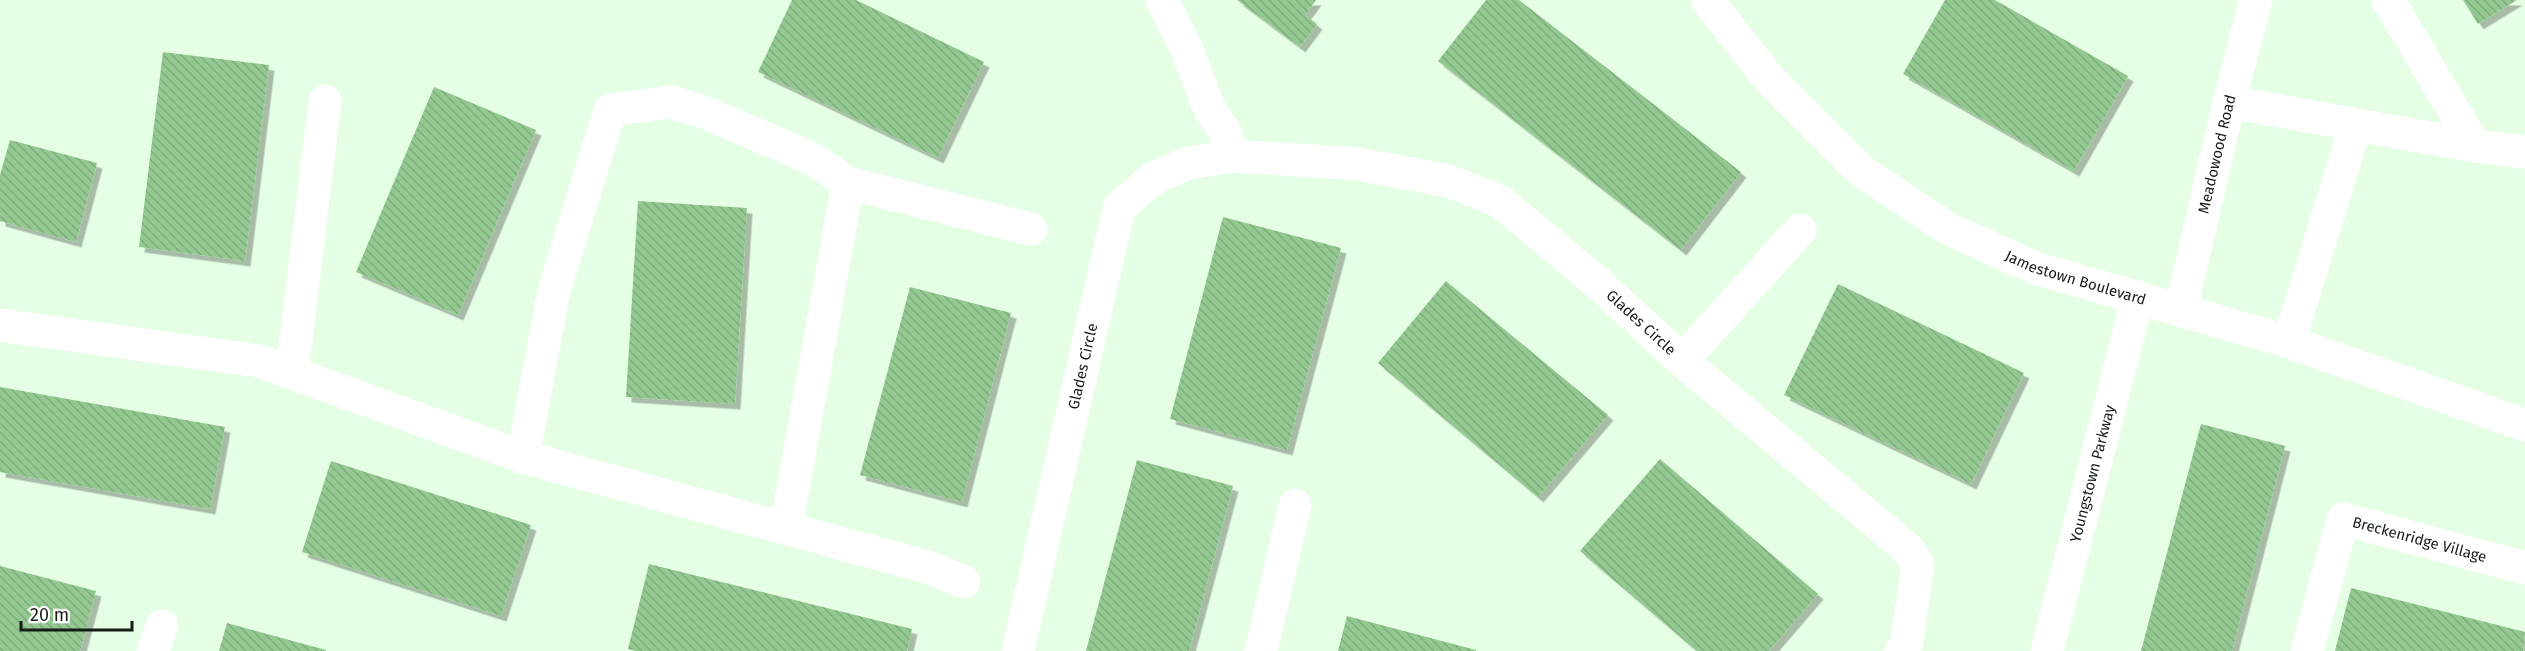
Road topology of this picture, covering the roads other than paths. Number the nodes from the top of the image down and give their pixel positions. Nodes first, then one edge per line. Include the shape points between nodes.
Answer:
1 (1162, 0) edge
2 (1707, 0) edge
3 (2256, 0) edge
4 (2388, 0) edge
5 (325, 101) dead end
6 (2229, 102) junction
7 (2356, 125) junction
8 (2475, 146) junction
9 (2525, 152) edge
10 (1233, 156) junction
11 (848, 183) junction
12 (1031, 229) dead end
13 (1800, 230) dead end
14 (2139, 297) junction
15 (2181, 309) junction
16 (0, 325) edge
17 (2289, 342) junction
18 (1682, 361) junction
19 (292, 373) junction
20 (2525, 425) edge
21 (523, 458) junction
22 (1295, 505) dead end
23 (786, 528) junction
24 (2525, 568) edge
25 (964, 582) dead end
26 (1018, 651) edge
27 (1261, 651) edge
28 (1901, 651) edge
29 (2047, 651) edge
30 (2307, 651) edge

1 - 10 street
2 - 14 street, Jamestown Boulevard via 1771,81 1860,170 1947,228 2035,268
3 - 6 street, Meadowood Road
4 - 8 street
5 - 19 street
6 - 7 street
6 - 15 street, Meadowood Road
7 - 8 street
7 - 17 street
8 - 9 street
10 - 18 street, Glades Circle via 1358,164 1449,182 1501,202 1599,284
10 - 26 street, Glades Circle via 1188,163 1152,179 1119,208
11 - 12 street
11 - 21 street via 813,159 699,110 670,102 610,110 554,291
11 - 23 street
13 - 18 street
14 - 15 street, Jamestown Boulevard
14 - 29 street, Youngstown Parkway
15 - 17 street, Jamestown Boulevard
16 - 19 street via 258,361
17 - 20 street, Jamestown Boulevard
18 - 28 street, Glades Circle via 1909,550 1918,565 1906,647
19 - 21 street
21 - 23 street
22 - 27 street
23 - 25 street via 931,568
24 - 30 street, Breckenridge Village via 2343,519

